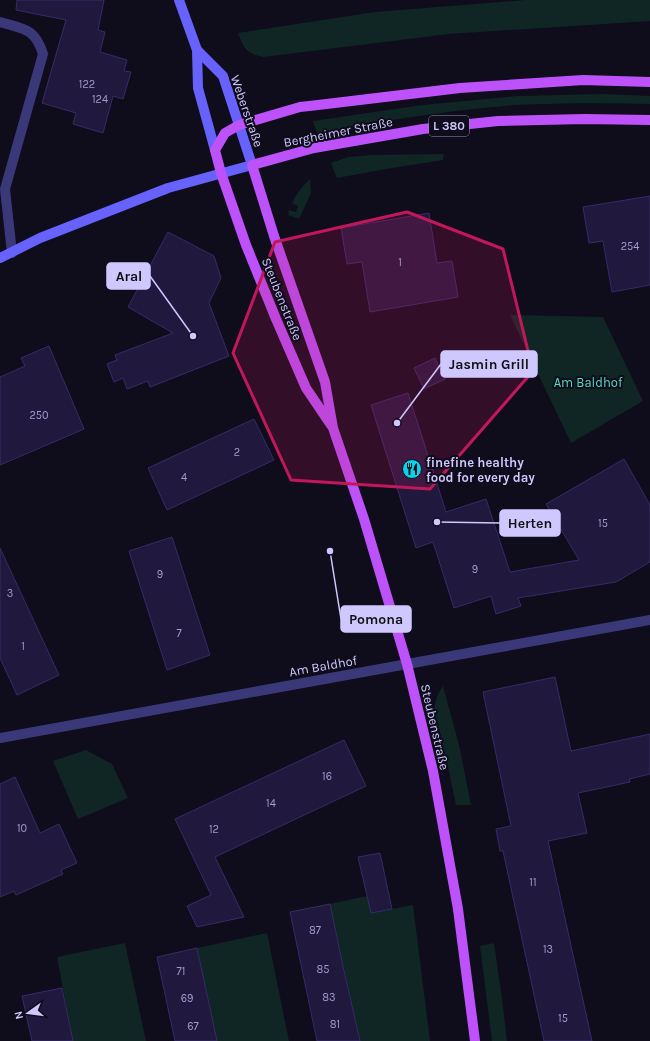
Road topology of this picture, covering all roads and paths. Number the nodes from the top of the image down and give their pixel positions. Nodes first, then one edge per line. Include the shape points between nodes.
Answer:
1 (179, 0) edge
2 (0, 22) edge
3 (197, 50) junction
4 (650, 82) edge
5 (650, 120) edge
6 (239, 125) junction
7 (215, 150) junction
8 (252, 165) junction
9 (221, 173) junction
10 (12, 253) junction
11 (0, 258) edge
12 (333, 428) junction
13 (650, 620) edge
14 (407, 664) junction
15 (0, 738) edge
16 (475, 1041) edge

1 - 3 main road, Weberstraße
2 - 10 street via 32,33 43,54 4,189
3 - 6 main road, Weberstraße via 223,76
3 - 7 main road, Weberstraße via 198,88
4 - 6 main road, Bergheimer Straße via 583,80 460,88 300,107
5 - 8 main road, Bergheimer Straße / L 380 via 498,122 422,129 314,148
6 - 7 main road, Bergheimer Straße via 226,133
6 - 8 main road, Weberstraße
7 - 9 main road, Weberstraße
8 - 9 main road, Bergheimer Straße / L 380
8 - 12 main road, Steubenstraße via 325,382
9 - 10 main road, Bergheimer Straße / L 380 via 161,191 40,238
9 - 12 main road, Steubenstraße via 246,245 306,388
10 - 11 main road, Bergheimer Straße / L 380
12 - 14 main road, Steubenstraße via 364,519
13 - 14 street, Am Baldhof
14 - 15 street, Am Baldhof
14 - 16 main road, Steubenstraße via 433,771 458,910

